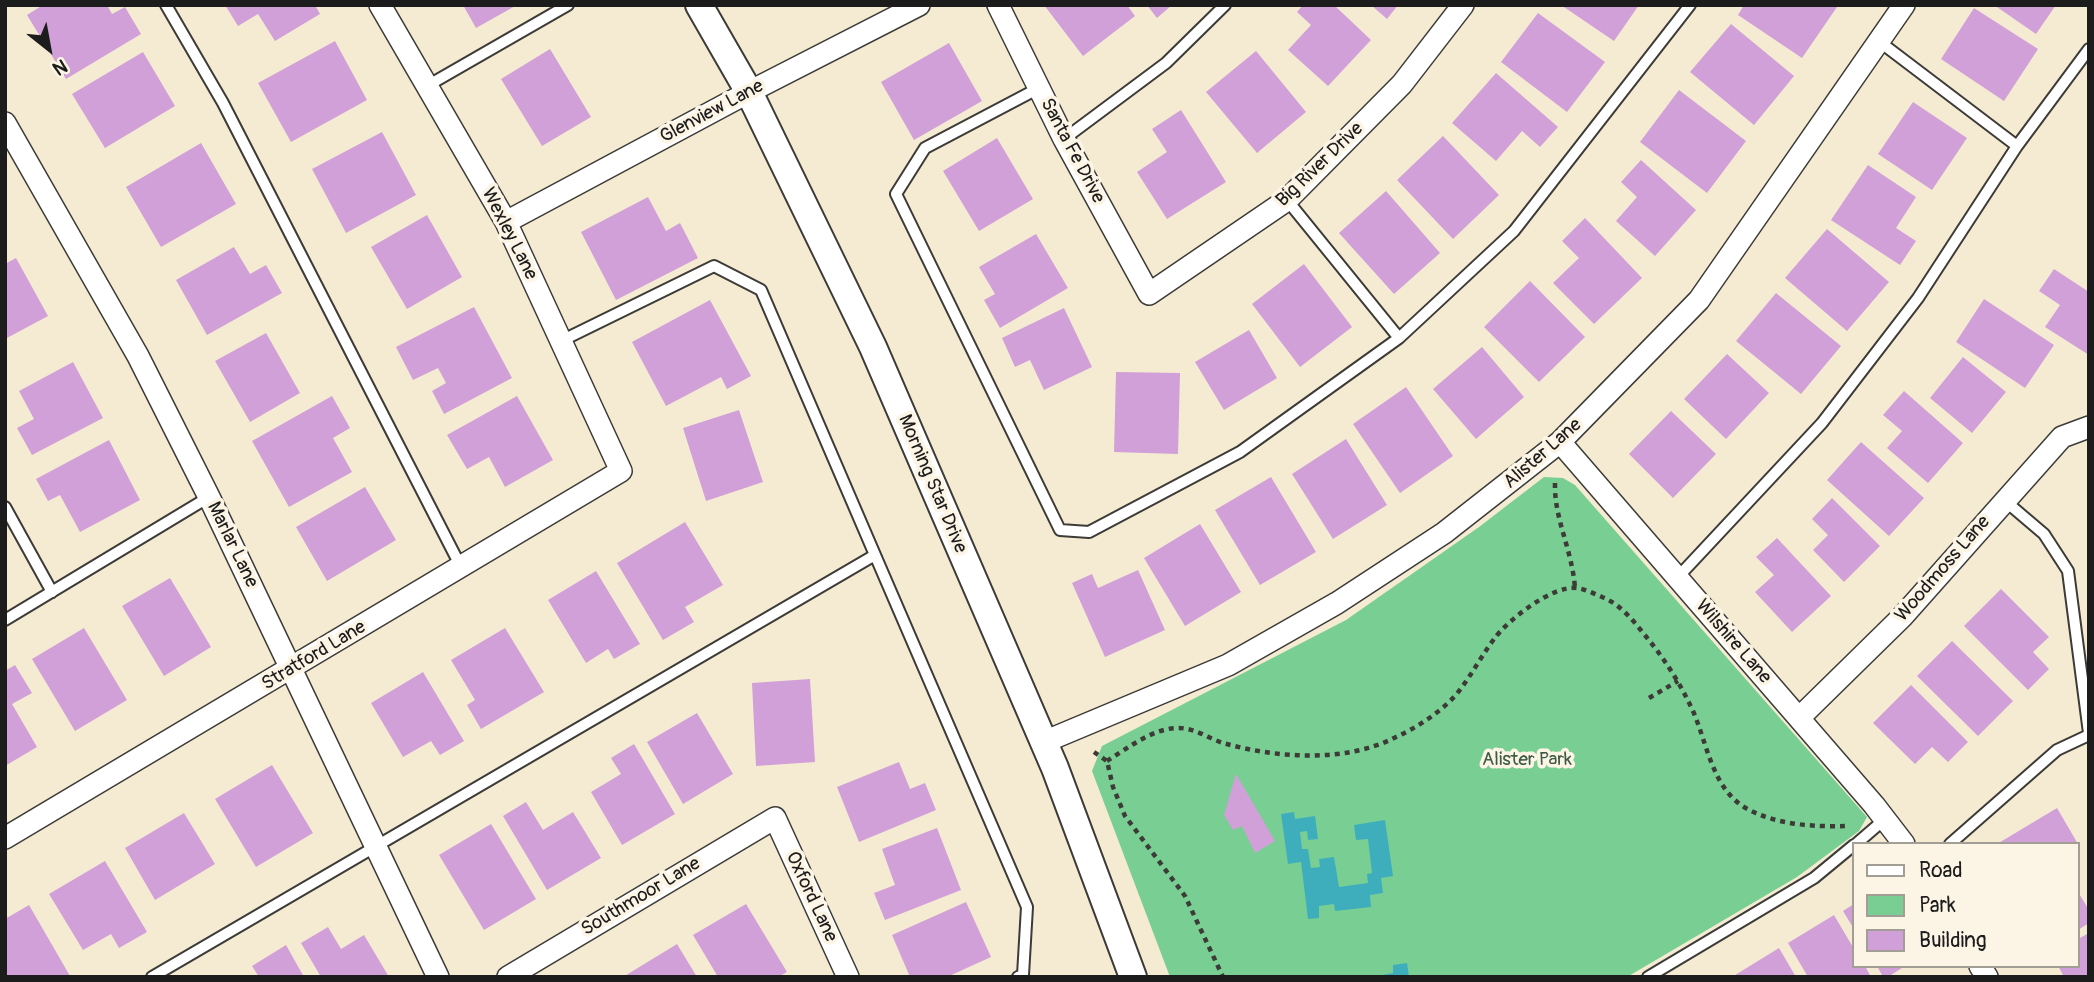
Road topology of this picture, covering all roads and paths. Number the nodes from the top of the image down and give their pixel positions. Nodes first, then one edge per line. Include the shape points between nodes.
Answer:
1 (166, 5) edge
2 (380, 5) edge
3 (568, 5) edge
4 (699, 5) edge
5 (919, 5) edge
6 (998, 5) edge
7 (1225, 5) edge
8 (1463, 5) edge
9 (1690, 5) edge
10 (1904, 5) edge
11 (1880, 42) junction
12 (2089, 49) edge
13 (428, 86) junction
14 (1038, 88) junction
15 (749, 92) junction
16 (5, 123) edge
17 (1064, 139) junction
18 (2017, 146) junction
19 (1287, 200) junction
20 (506, 222) junction
21 (1149, 294) joint
22 (1399, 338) junction
23 (561, 341) junction
24 (2089, 427) edge
25 (1560, 442) junction
26 (621, 471) joint
27 (1555, 483) dead end
28 (209, 497) junction
29 (2004, 500) junction
30 (5, 507) edge
31 (875, 555) junction
32 (461, 567) junction
33 (1678, 578) junction
34 (1576, 588) junction
35 (52, 592) junction
36 (5, 620) edge
37 (293, 669) junction
38 (1678, 681) junction
39 (1649, 698) dead end
40 (1799, 718) junction
41 (2089, 734) edge
42 (1044, 742) junction
43 (1094, 752) dead end
44 (1107, 761) junction
45 (775, 818) joint
46 (1878, 826) junction
47 (5, 838) edge
48 (1858, 842) edge
49 (1901, 842) edge
50 (1952, 842) edge
51 (1853, 846) edge
52 (374, 847) junction
53 (152, 977) edge
54 (438, 977) edge
55 (508, 977) edge
56 (848, 977) edge
57 (1018, 977) edge
58 (1133, 977) edge
59 (1223, 977) edge
60 (1648, 977) edge

1 - 32 lane via 223,103
2 - 13 street, Wexley Lane
3 - 13 lane
4 - 15 street, Morning Star Drive
5 - 15 street, Glenview Lane
6 - 14 street, Santa Fe Drive
7 - 17 lane via 1166,62
8 - 19 street, Big River Drive via 1402,84
9 - 22 lane via 1514,231
10 - 11 street, Alister Lane
11 - 18 lane
11 - 25 street, Alister Lane via 1699,300
12 - 18 lane
13 - 20 street, Wexley Lane
14 - 17 street, Santa Fe Drive
14 - 22 lane via 925,148 896,194 1060,530 1089,532 1240,452
15 - 20 street, Glenview Lane
15 - 42 street, Morning Star Drive via 873,347
16 - 28 street, Marlar Lane via 138,356
17 - 21 street, Santa Fe Drive
18 - 33 lane via 1919,298 1822,423
19 - 21 street, Big River Drive
19 - 22 lane
20 - 23 street, Wexley Lane
23 - 26 street, Wexley Lane
23 - 31 lane via 713,267 761,290
24 - 29 street, Woodmoss Lane via 2062,437
25 - 33 street, Wilshire Lane
25 - 42 street, Alister Lane via 1444,533 1337,603 1228,665
26 - 32 street, Stratford Lane
27 - 34 path via 1554,502 1573,558
28 - 35 lane
28 - 37 street, Marlar Lane
29 - 40 street, Woodmoss Lane via 1902,617
29 - 41 lane via 2044,534 2068,570
30 - 35 lane
31 - 52 lane
31 - 57 lane via 1027,907 1023,975
32 - 37 street, Stratford Lane
33 - 40 street, Wilshire Lane
34 - 38 path via 1605,597 1621,608
34 - 44 path via 1517,614 1453,698 1426,721 1392,740 1356,751 1303,756 1258,751 1180,728 1160,730
35 - 36 lane
37 - 47 street, Stratford Lane
37 - 52 street, Marlar Lane
38 - 39 path
38 - 46 path via 1714,769 1726,790 1744,807 1815,827
40 - 46 street, Wilshire Lane
41 - 50 lane via 2057,750
42 - 58 street, Morning Star Drive
43 - 44 path
44 - 59 path via 1125,816 1185,896
45 - 55 street, Southmoor Lane
45 - 56 street, Oxford Lane
46 - 48 lane
46 - 49 street, Wilshire Lane
51 - 60 lane via 1814,878
52 - 53 lane
52 - 54 street, Marlar Lane

